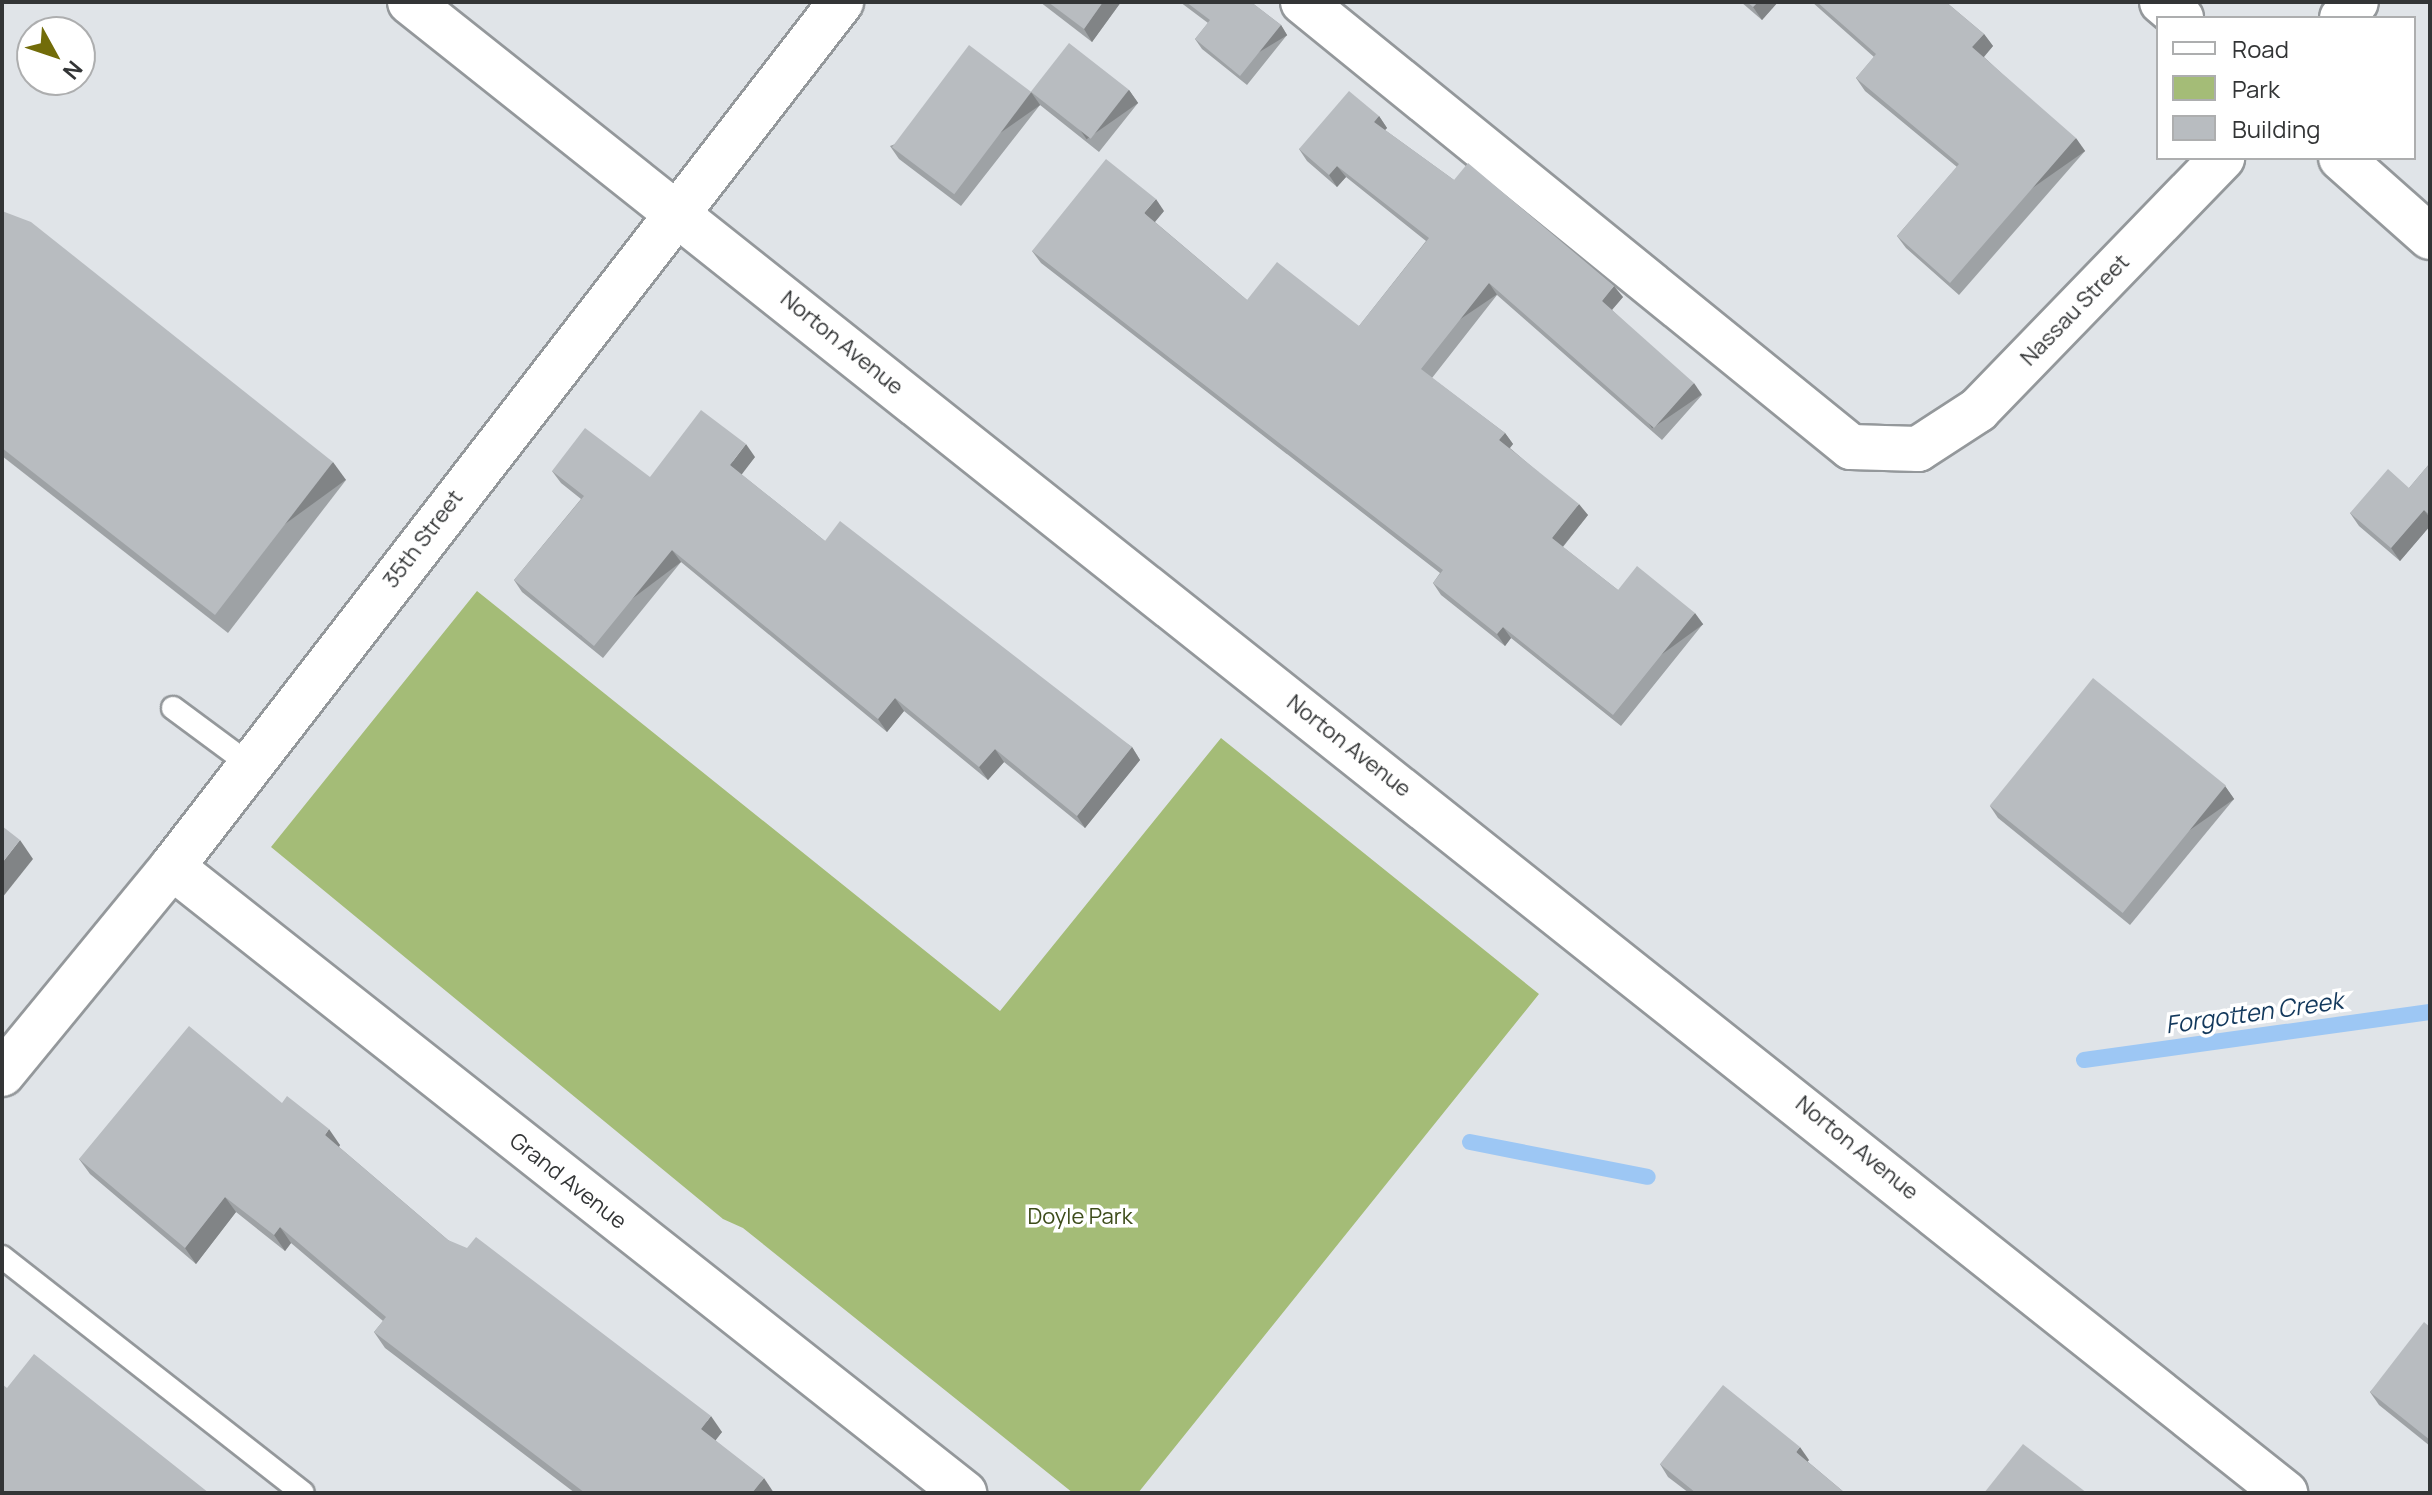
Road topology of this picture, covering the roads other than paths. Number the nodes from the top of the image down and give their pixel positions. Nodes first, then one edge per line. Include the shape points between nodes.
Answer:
1 (410, 2) edge
2 (841, 2) edge
3 (1303, 2) edge
4 (2162, 2) edge
5 (2179, 16) edge
6 (2220, 160) edge
7 (2343, 160) edge
8 (675, 210) junction
9 (2430, 237) edge
10 (173, 708) dead end
11 (250, 765) junction
12 (172, 867) junction
13 (2, 1074) edge
14 (2, 1257) edge
15 (303, 1493) edge
16 (964, 1493) edge
17 (2285, 1493) edge

1 - 8 street, Norton Avenue
2 - 8 street, 35th Street
3 - 6 street, Nassau Street via 1851,447 1918,449 1978,410
4 - 5 street
7 - 9 street
8 - 11 street, 35th Street
8 - 17 street, Norton Avenue
10 - 11 lane
11 - 12 street, 35th Street
12 - 13 street, 35th Street
12 - 16 street, Grand Avenue
14 - 15 lane

